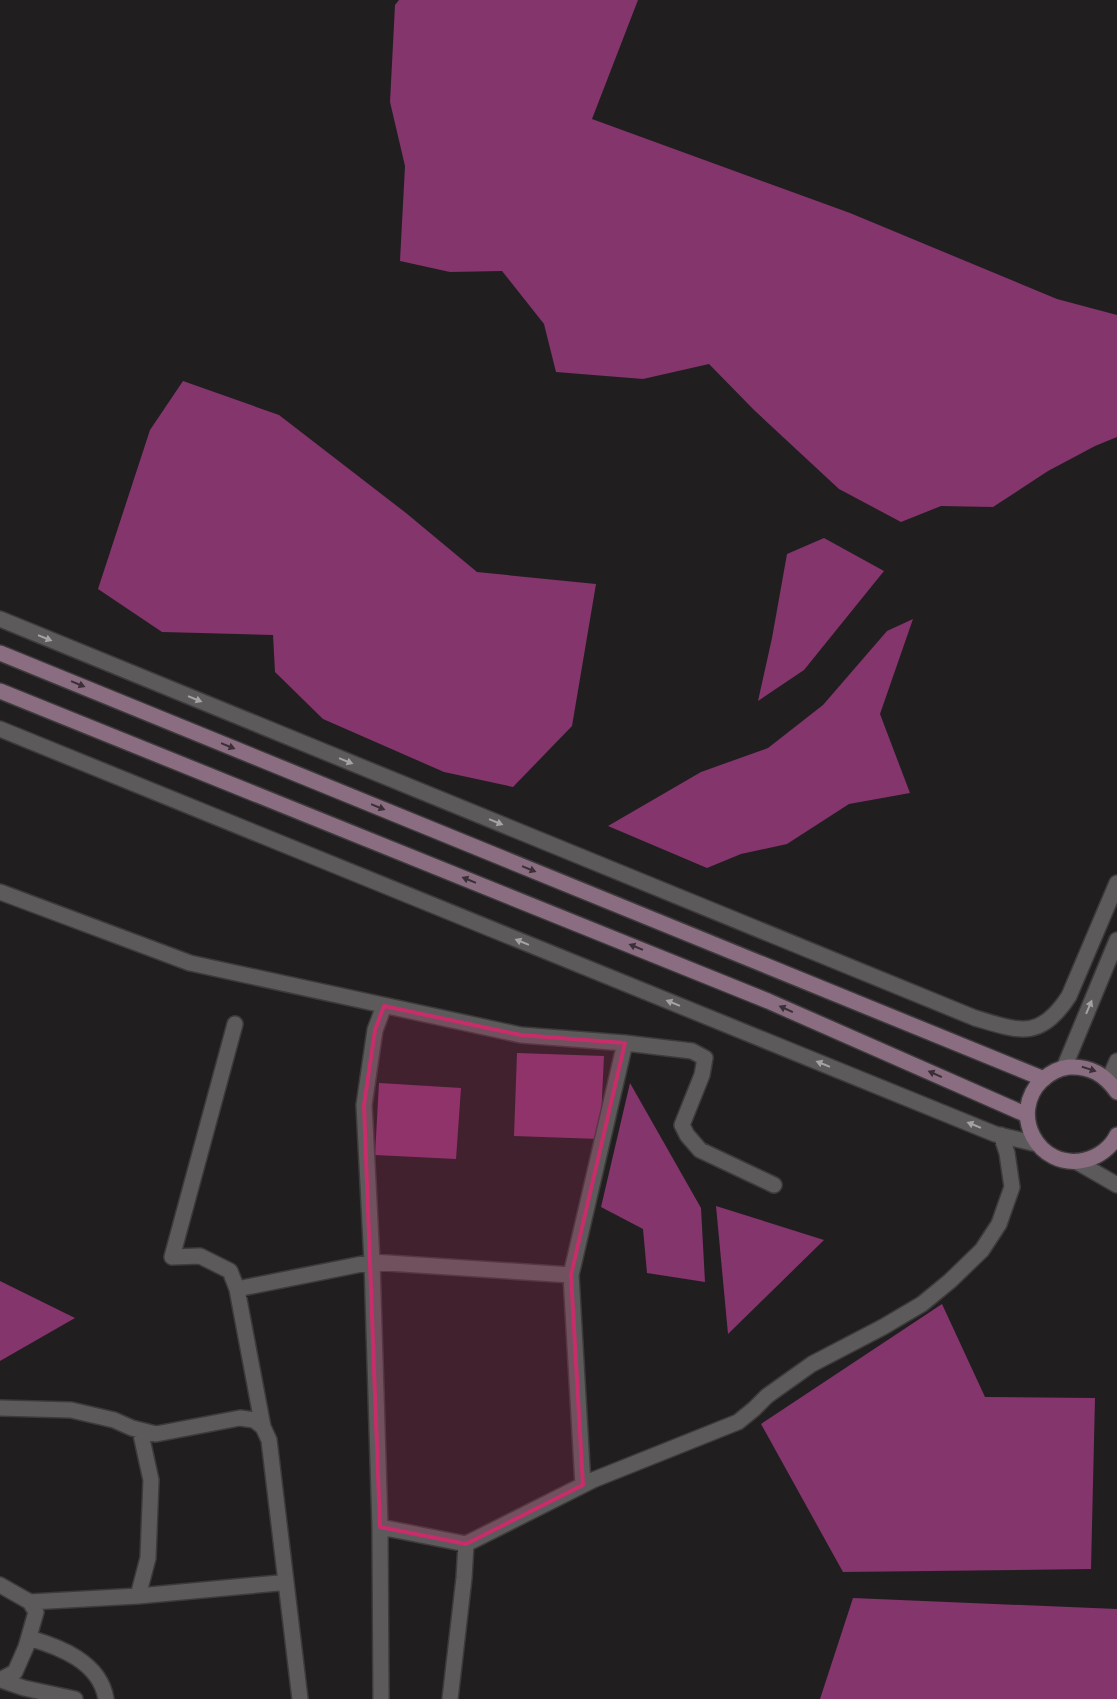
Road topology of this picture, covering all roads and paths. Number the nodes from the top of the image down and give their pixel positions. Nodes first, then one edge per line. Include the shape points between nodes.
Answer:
1 (0, 619) edge
2 (0, 653) edge
3 (0, 691) edge
4 (0, 729) edge
5 (1117, 883) edge
6 (0, 892) edge
7 (1117, 940) edge
8 (384, 1006) junction
9 (235, 1024) dead end
10 (625, 1043) junction
11 (1117, 1061) edge
12 (1064, 1068) junction
13 (1044, 1079) junction
14 (1113, 1086) edge
15 (1027, 1115) junction
16 (1001, 1135) junction
17 (1037, 1144) junction
18 (1114, 1144) edge
19 (1078, 1162) junction
20 (774, 1185) dead end
21 (1117, 1185) edge
22 (372, 1262) junction
23 (571, 1275) junction
24 (237, 1290) junction
25 (0, 1408) edge
26 (263, 1427) junction
27 (140, 1430) junction
28 (583, 1486) junction
29 (380, 1527) junction
30 (466, 1544) junction
31 (279, 1583) dead end
32 (0, 1585) edge
33 (138, 1596) junction
34 (30, 1602) junction
35 (29, 1638) junction
36 (0, 1680) edge
37 (75, 1699) edge
38 (106, 1699) edge
39 (300, 1699) edge
40 (381, 1699) edge
41 (450, 1699) edge

1 -> 5 street via 975,1018 1002,1026 1016,1029 1042,1026 1059,1012 1069,996
2 -> 13 street
15 -> 3 street via 768,1001
16 -> 4 street
6 - 8 street via 190,963
12 -> 7 street
8 - 10 street via 521,1035
8 - 22 street via 375,1030 364,1105
9 - 24 street via 172,1257 200,1256 230,1270
10 - 20 street via 692,1051 705,1058 702,1075 682,1125 687,1135 700,1150
10 - 23 street
11 - 14 street
12 - 13 street
12 -> 14 street via 1080,1066 1096,1071
13 - 15 street via 1030,1100
15 - 17 street
16 - 17 street
16 - 28 street via 1012,1187 999,1224 982,1250 950,1281 884,1328 812,1364 767,1396 738,1422
17 - 19 street via 1048,1154
18 - 19 street via 1092,1158
19 - 21 street
22 - 23 street
22 - 24 street
22 - 29 street
23 - 28 street
24 - 26 street
25 - 27 street via 71,1410
26 - 27 street via 254,1420 240,1418 156,1434
26 - 39 street via 268,1440
27 - 33 street via 151,1480 148,1558
28 - 30 street
29 - 30 street
29 - 40 street
30 - 41 street
31 - 33 street
32 - 34 street
33 - 34 street
34 - 35 street via 36,1612
35 - 36 street via 15,1672
35 - 38 street via 77,1657 95,1674
36 - 37 street

